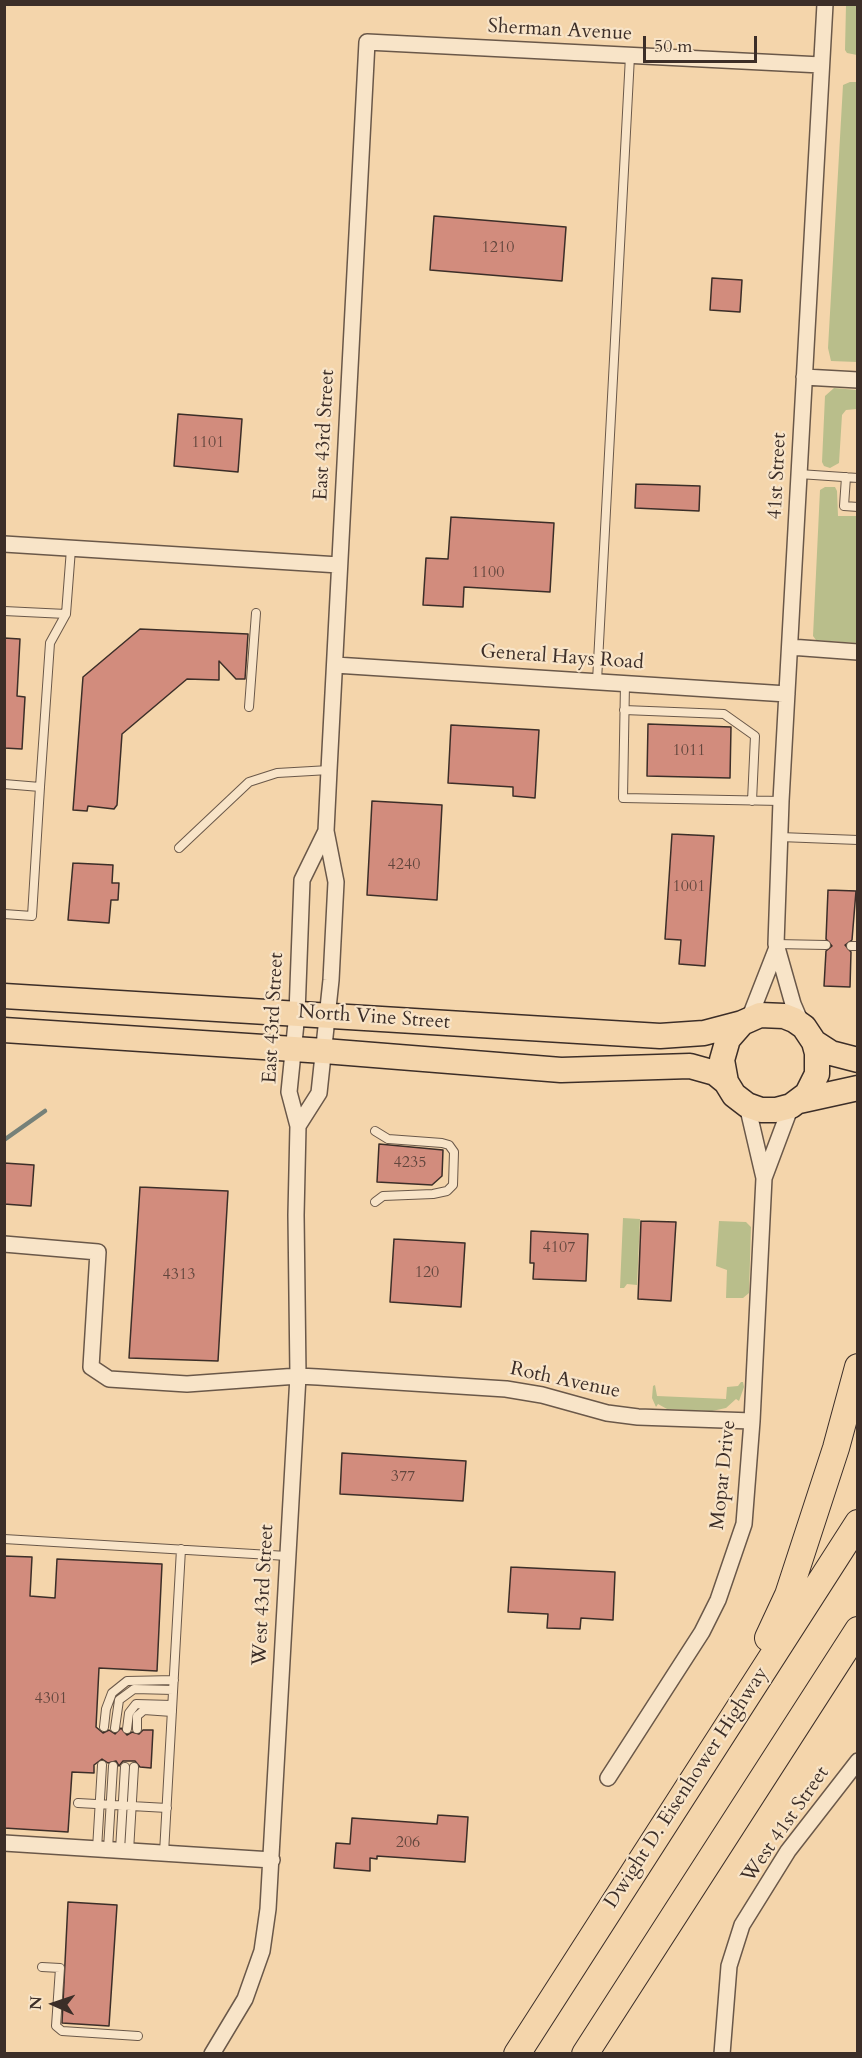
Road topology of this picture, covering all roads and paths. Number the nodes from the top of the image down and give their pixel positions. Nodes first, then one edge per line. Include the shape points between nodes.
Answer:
1 (825, 4) edge
2 (368, 42) joint
3 (630, 56) junction
4 (821, 65) junction
5 (804, 377) junction
6 (858, 380) edge
7 (799, 474) junction
8 (846, 477) junction
9 (858, 478) edge
10 (858, 507) edge
11 (4, 544) edge
12 (70, 549) junction
13 (339, 565) junction
14 (4, 611) edge
15 (256, 613) dead end
16 (66, 614) junction
17 (789, 647) junction
18 (858, 652) edge
19 (335, 665) junction
20 (597, 681) junction
21 (625, 683) junction
22 (787, 694) junction
23 (249, 707) dead end
24 (624, 710) junction
25 (328, 770) junction
26 (4, 784) edge
27 (40, 786) junction
28 (752, 801) junction
29 (781, 801) junction
30 (326, 831) junction
31 (780, 837) junction
32 (858, 840) edge
33 (179, 848) dead end
34 (4, 914) edge
35 (826, 945) dead end
36 (776, 947) junction
37 (4, 996) edge
38 (297, 1012) junction
39 (327, 1014) junction
40 (746, 1021) junction
41 (4, 1030) edge
42 (809, 1035) junction
43 (293, 1049) junction
44 (324, 1051) junction
45 (858, 1060) edge
46 (726, 1082) junction
47 (858, 1088) edge
48 (795, 1104) junction
49 (747, 1105) junction
50 (298, 1126) junction
51 (375, 1131) dead end
52 (764, 1178) junction
53 (375, 1202) dead end
54 (4, 1244) edge
55 (858, 1366) edge
56 (298, 1376) junction
57 (752, 1421) junction
58 (858, 1523) edge
59 (4, 1539) edge
60 (181, 1549) junction
61 (287, 1556) junction
62 (858, 1630) edge
63 (174, 1680) junction
64 (173, 1690) junction
65 (172, 1708) junction
66 (730, 1720) junction
67 (104, 1727) dead end
68 (115, 1728) dead end
69 (127, 1729) dead end
70 (136, 1729) dead end
71 (858, 1761) edge
72 (102, 1765) dead end
73 (113, 1766) dead end
74 (125, 1767) dead end
75 (134, 1767) dead end
76 (608, 1778) dead end
77 (78, 1803) dead end
78 (100, 1804) junction
79 (111, 1805) junction
80 (122, 1805) junction
81 (132, 1806) junction
82 (167, 1808) junction
83 (4, 1843) edge
84 (114, 1850) junction
85 (164, 1853) junction
86 (272, 1860) junction
87 (42, 1967) dead end
88 (138, 2036) dead end
89 (212, 2054) edge
90 (517, 2054) edge
91 (585, 2054) edge
92 (722, 2054) edge

1 - 4 street, 41st Street
2 - 3 street, Sherman Avenue
2 - 13 street, East 43rd Street
3 - 4 street, Sherman Avenue
3 - 20 lane
4 - 5 street, 41st Street
5 - 6 street
5 - 7 street, 41st Street
7 - 8 lane
7 - 17 street, 41st Street
8 - 9 lane
8 - 10 lane via 844,506
11 - 12 street
12 - 13 street
12 - 16 lane
13 - 19 street, East 43rd Street
14 - 16 lane
15 - 23 lane
16 - 27 lane via 50,644
17 - 18 street
17 - 22 street, 41st Street
19 - 20 street, General Hays Road
19 - 25 street, East 43rd Street
20 - 21 street, General Hays Road
21 - 22 street, General Hays Road
21 - 24 lane
22 - 29 street, 41st Street
24 - 28 lane via 724,714 755,736
24 - 28 lane via 623,798
25 - 30 street, East 43rd Street
25 - 33 lane via 277,773 249,782
26 - 27 lane
27 - 34 lane via 32,916
28 - 29 lane
29 - 31 street, 41st Street
30 - 38 street, East 43rd Street via 302,880
30 - 39 street, East 43rd Street via 336,882
31 - 32 lane
31 - 36 street, 41st Street
35 - 36 lane
36 - 40 street, 41st Street
36 - 42 street, 41st Street
37 - 38 highway, North Vine Street
38 - 39 highway, North Vine Street
38 - 43 street, East 43rd Street
39 - 40 highway, North Vine Street via 660,1036 704,1033
39 - 44 street, East 43rd Street
40 - 42 highway via 760,1015 784,1016
40 - 46 highway via 728,1039 724,1049
41 - 43 highway, North Vine Street
42 - 45 highway via 831,1053
42 - 48 highway via 817,1053 817,1074 807,1094
43 - 44 highway, North Vine Street
43 - 50 street, East 43rd Street via 289,1092
44 - 46 highway, North Vine Street via 561,1070 690,1066 715,1073
44 - 50 street, East 43rd Street via 319,1093
46 - 49 highway
47 - 48 highway
48 - 49 highway via 776,1110
48 - 52 street, Mopar Drive
49 - 52 street, Mopar Drive
50 - 56 street, West 43rd Street
51 - 53 lane via 388,1139 442,1143 454,1152 453,1185 447,1191 383,1196
52 - 57 street, Mopar Drive
54 - 56 street, Roth Avenue via 98,1252 91,1367 109,1379 187,1384
55 - 66 highway via 788,1595
56 - 57 street, Roth Avenue via 506,1389 607,1413
56 - 61 street, West 43rd Street
57 - 76 street, Mopar Drive via 744,1524 718,1600 702,1632
58 - 66 highway, Dwight D. Eisenhower Highway
59 - 60 lane
60 - 61 lane
60 - 63 lane
61 - 86 street, West 43rd Street
62 - 91 highway
63 - 64 lane
63 - 67 lane via 127,1681 112,1693
64 - 65 lane
64 - 68 lane via 134,1689 119,1700
65 - 69 lane via 136,1704 129,1713
65 - 70 lane via 144,1710 137,1716
65 - 82 lane
66 - 90 highway, Dwight D. Eisenhower Highway
71 - 92 street, West 41st Street via 788,1851 742,1926 729,1966
72 - 78 lane
73 - 79 lane
74 - 80 lane
75 - 81 lane
77 - 78 lane
78 - 79 lane
78 - 84 lane
79 - 80 lane
79 - 84 lane
80 - 81 lane
80 - 84 lane
81 - 82 lane
81 - 84 lane
82 - 85 lane
83 - 84 street
84 - 85 street
85 - 86 street
86 - 89 street, West 43rd Street via 262,1951 245,1999
87 - 88 lane via 60,1968 56,2026 62,2031

